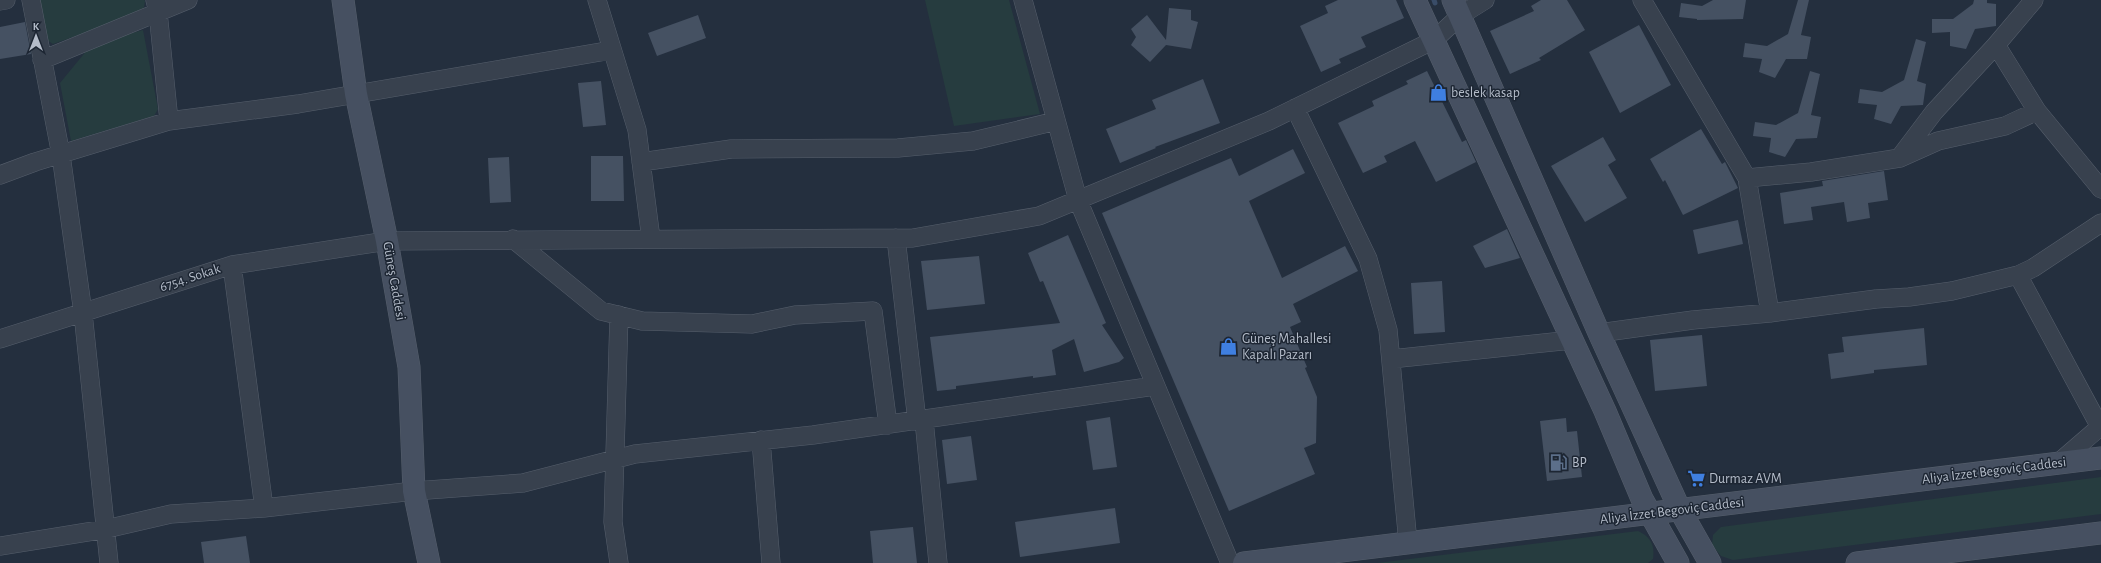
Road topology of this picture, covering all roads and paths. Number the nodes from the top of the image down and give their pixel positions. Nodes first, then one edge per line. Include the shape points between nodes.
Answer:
1 (6, 0) edge
2 (31, 0) edge
3 (188, 0) edge
4 (343, 0) edge
5 (596, 0) edge
6 (1023, 0) edge
7 (1415, 0) edge
8 (1485, 0) edge
9 (1642, 0) edge
10 (2034, 0) edge
11 (0, 1) edge
12 (156, 6) edge
13 (1457, 8) edge
14 (1434, 40) junction
15 (1996, 45) junction
16 (612, 50) junction
17 (42, 60) junction
18 (356, 94) junction
19 (1295, 108) junction
20 (2037, 111) junction
21 (169, 121) junction
22 (1056, 121) junction
23 (61, 155) junction
24 (1900, 158) junction
25 (642, 162) junction
26 (0, 175) edge
27 (1748, 178) junction
28 (2101, 189) edge
29 (1078, 200) junction
30 (2101, 223) edge
31 (896, 238) junction
32 (512, 239) junction
33 (651, 239) junction
34 (387, 241) junction
35 (232, 265) junction
36 (2018, 275) junction
37 (83, 313) junction
38 (1770, 314) junction
39 (619, 315) junction
40 (1599, 333) junction
41 (0, 340) edge
42 (1572, 340) junction
43 (1391, 359) junction
44 (1155, 386) junction
45 (920, 420) junction
46 (888, 425) junction
47 (2100, 427) edge
48 (761, 440) junction
49 (2101, 458) edge
50 (614, 459) junction
51 (2057, 464) junction
52 (414, 491) junction
53 (264, 508) junction
54 (1680, 510) junction
55 (1650, 514) junction
56 (106, 529) junction
57 (2101, 533) edge
58 (1408, 543) junction
59 (0, 546) edge
60 (1887, 561) edge
61 (109, 563) edge
62 (429, 563) edge
63 (619, 563) edge
64 (771, 563) edge
65 (938, 563) edge
66 (1230, 563) edge
67 (1244, 563) edge
68 (1678, 563) edge
69 (1710, 563) edge
70 (1857, 563) edge

1 - 11 street
2 - 17 street
3 - 12 street
4 - 18 street, Güneş Caddesi
5 - 16 street
6 - 22 street
7 - 14 street
8 - 13 street, 6754. Sokak
9 - 27 street
10 - 15 street
12 - 17 street
12 - 21 street
13 - 14 street, 6754. Sokak
13 - 40 street
14 - 19 street, 6754. Sokak
14 - 42 street
15 - 20 street
15 - 24 street via 1934,112
16 - 18 street
16 - 25 street via 637,130
17 - 23 street
18 - 21 street
18 - 34 street, Güneş Caddesi
19 - 29 street, 6754. Sokak
19 - 43 street via 1368,259 1388,330
20 - 24 street via 2004,126 1938,141
20 - 28 street
21 - 23 street
22 - 25 street via 973,141 898,148 731,148
22 - 29 street
23 - 26 street
23 - 37 street
24 - 27 street via 1811,172
25 - 33 street
27 - 38 street
29 - 31 street, 6754. Sokak via 1039,216 913,238
29 - 44 street
30 - 36 street via 2033,268
31 - 33 street, 6754. Sokak
31 - 45 street
32 - 33 street, 6754. Sokak
32 - 34 street, 6754. Sokak
32 - 39 street via 601,311
34 - 35 street, 6754. Sokak
34 - 52 street, Güneş Caddesi via 409,368
35 - 37 street, 6754. Sokak
35 - 53 street
36 - 38 street via 1952,291
36 - 47 street
37 - 41 street, 6754. Sokak
37 - 56 street
38 - 40 street via 1693,320
39 - 46 street via 642,321 752,324 795,315 873,311
39 - 50 street
40 - 54 street
42 - 43 street
42 - 55 street
43 - 58 street
44 - 45 street
44 - 66 street
45 - 46 street
45 - 65 street
46 - 48 street
47 - 51 street
48 - 50 street via 635,454
48 - 64 street
49 - 51 street, Aliya İzzet Begoviç Caddesi
50 - 52 street via 523,483
50 - 63 street via 613,522
51 - 54 street, Aliya İzzet Begoviç Caddesi
52 - 53 street
52 - 62 street, Güneş Caddesi
53 - 56 street via 171,514
54 - 55 street, Aliya İzzet Begoviç Caddesi
54 - 69 street
55 - 58 street, Aliya İzzet Begoviç Caddesi
55 - 68 street
56 - 59 street
56 - 61 street
57 - 60 street
58 - 67 street, Aliya İzzet Begoviç Caddesi
60 - 70 street

